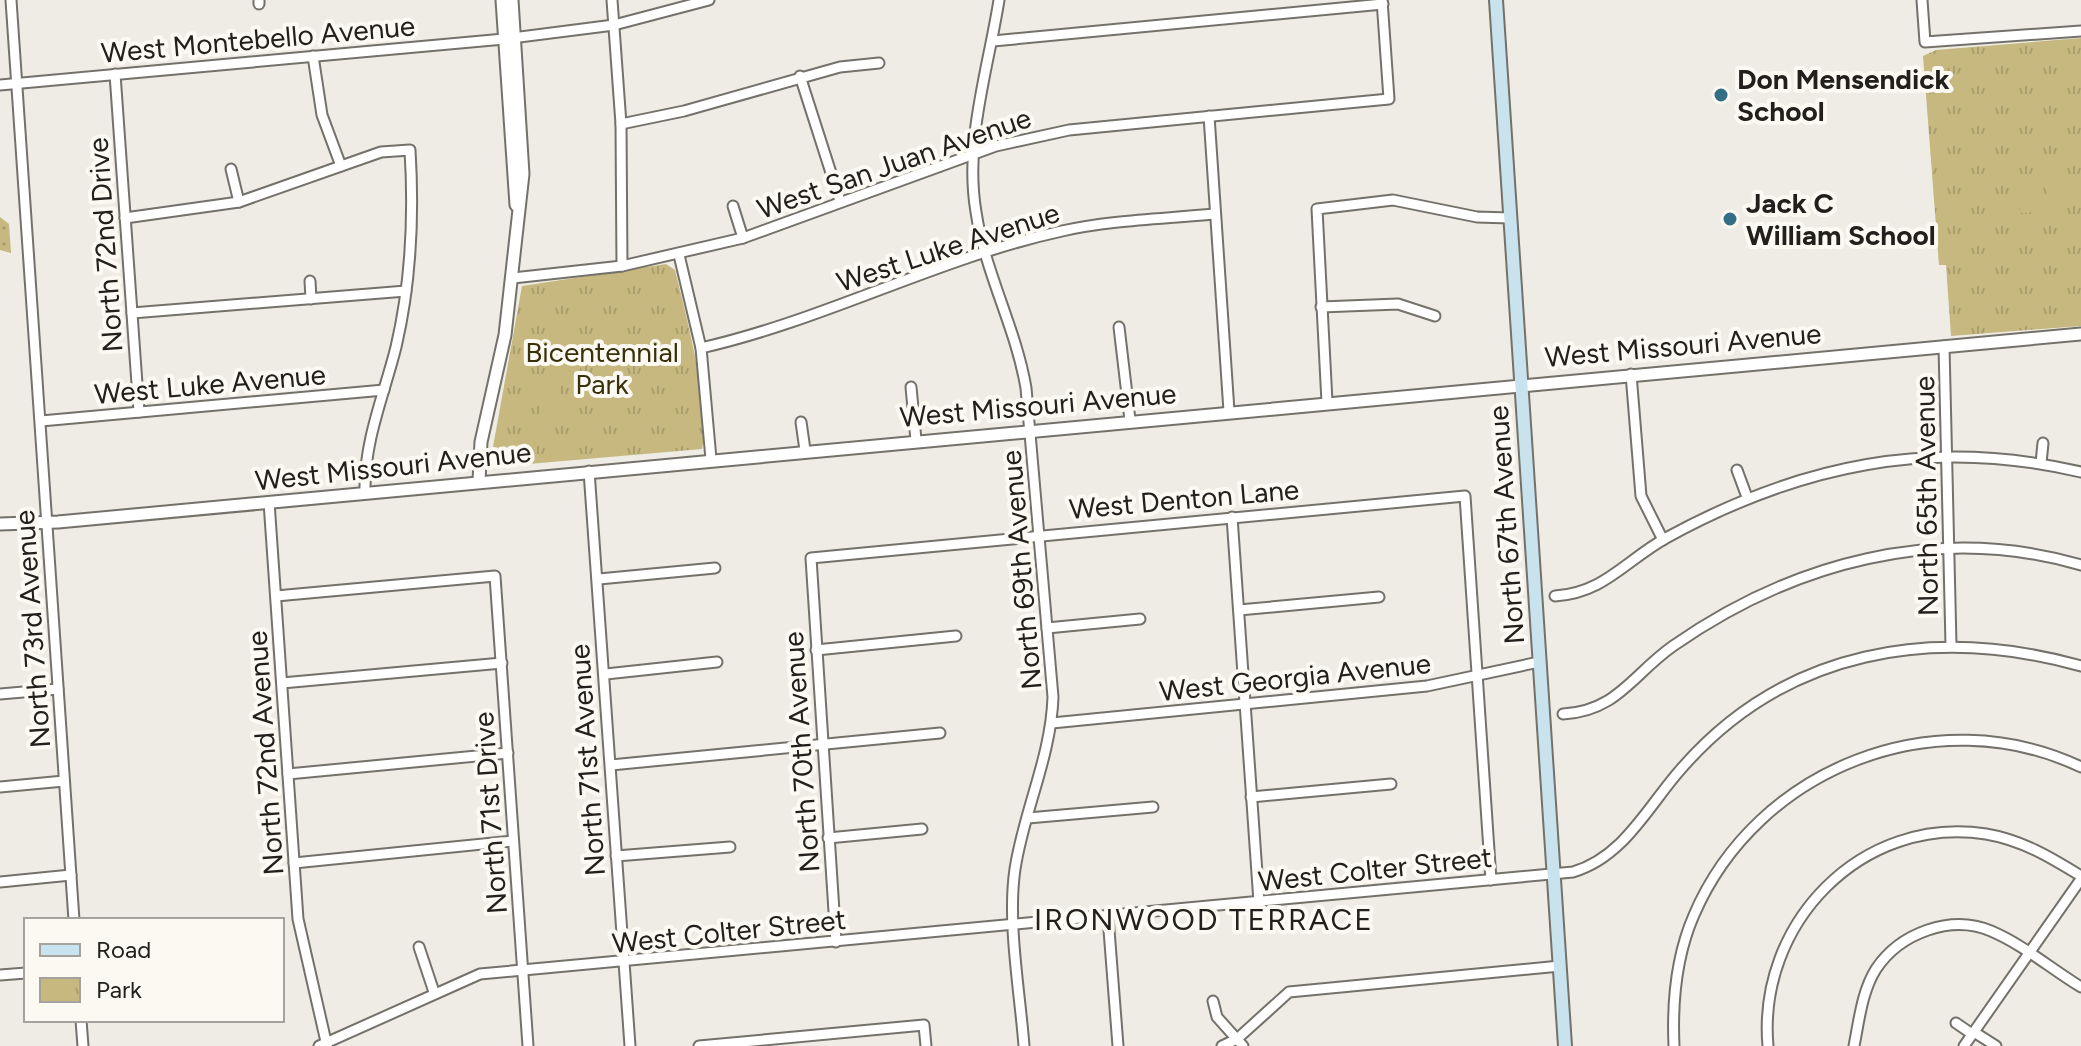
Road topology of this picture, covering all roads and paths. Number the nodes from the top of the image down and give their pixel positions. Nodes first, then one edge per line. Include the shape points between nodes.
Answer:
1 (11, 0) edge
2 (502, 0) edge
3 (512, 0) edge
4 (612, 0) edge
5 (709, 0) edge
6 (999, 0) edge
7 (1496, 0) edge
8 (1922, 0) edge
9 (1382, 2) edge
10 (614, 25) junction
11 (2081, 31) edge
12 (509, 38) junction
13 (993, 41) junction
14 (313, 56) junction
15 (879, 63) dead end
16 (115, 74) junction
17 (800, 76) junction
18 (18, 84) junction
19 (0, 85) edge
20 (1209, 116) junction
21 (621, 124) junction
22 (973, 155) junction
23 (341, 166) junction
24 (231, 169) dead end
25 (840, 201) junction
26 (239, 202) junction
27 (733, 206) dead end
28 (1214, 214) junction
29 (125, 218) junction
30 (1510, 218) junction
31 (743, 238) junction
32 (985, 253) junction
33 (679, 255) junction
34 (622, 266) junction
35 (513, 278) junction
36 (310, 281) dead end
37 (406, 291) junction
38 (311, 299) junction
39 (1321, 307) junction
40 (132, 313) junction
41 (1435, 316) dead end
42 (1119, 327) dead end
43 (2081, 334) edge
44 (1944, 346) junction
45 (701, 348) junction
46 (1631, 374) junction
47 (1521, 384) junction
48 (911, 387) dead end
49 (384, 390) junction
50 (1327, 402) junction
51 (1229, 411) junction
52 (139, 412) junction
53 (1130, 420) junction
54 (41, 421) junction
55 (801, 422) dead end
56 (1031, 430) junction
57 (916, 440) junction
58 (2043, 443) dead end
59 (805, 450) junction
60 (1946, 456) junction
61 (711, 459) junction
62 (2041, 463) junction
63 (1737, 470) dead end
64 (589, 471) junction
65 (2081, 472) edge
66 (479, 481) junction
67 (365, 491) junction
68 (1747, 497) junction
69 (269, 502) junction
70 (1232, 517) junction
71 (47, 522) junction
72 (0, 524) edge
73 (1039, 534) junction
74 (1663, 540) junction
75 (1950, 550) junction
76 (811, 558) joint
77 (2081, 565) edge
78 (715, 568) dead end
79 (599, 579) junction
80 (276, 596) junction
81 (1555, 596) dead end
82 (1379, 597) dead end
83 (1239, 610) junction
84 (1140, 619) dead end
85 (1047, 628) junction
86 (956, 636) dead end
87 (1951, 645) junction
88 (816, 650) junction
89 (717, 662) dead end
90 (1539, 662) junction
91 (502, 663) junction
92 (2081, 666) edge
93 (606, 674) junction
94 (1476, 675) junction
95 (282, 683) junction
96 (58, 689) junction
97 (0, 694) edge
98 (1246, 704) junction
99 (1563, 714) dead end
100 (1052, 723) junction
101 (940, 733) dead end
102 (821, 744) junction
103 (508, 753) junction
104 (611, 765) junction
105 (2081, 767) edge
106 (288, 774) junction
107 (64, 781) junction
108 (1391, 784) dead end
109 (0, 787) edge
110 (1251, 797) junction
111 (1153, 807) dead end
112 (1028, 818) junction
113 (922, 829) dead end
114 (828, 838) junction
115 (513, 841) junction
116 (730, 847) dead end
117 (616, 856) junction
118 (294, 863) junction
119 (1554, 874) junction
120 (71, 875) junction
121 (2081, 877) edge
122 (1491, 880) junction
123 (0, 882) edge
124 (1259, 902) junction
125 (1108, 917) junction
126 (74, 918) edge
127 (1015, 925) junction
128 (836, 942) junction
129 (419, 947) dead end
130 (2028, 952) junction
131 (625, 963) junction
132 (1560, 966) junction
133 (523, 969) junction
134 (24, 973) edge
135 (0, 975) edge
136 (2081, 987) edge
137 (434, 992) junction
138 (1213, 1001) dead end
139 (81, 1022) edge
140 (1956, 1023) dead end
141 (1973, 1033) junction
142 (1240, 1042) edge
143 (324, 1045) edge
144 (83, 1046) edge
145 (528, 1046) edge
146 (630, 1046) edge
147 (699, 1046) edge
148 (926, 1046) edge
149 (1024, 1046) edge
150 (1118, 1046) edge
151 (1222, 1046) edge
152 (1565, 1046) edge
153 (1674, 1046) edge
154 (1768, 1046) edge
155 (1854, 1046) edge
156 (1964, 1046) edge
157 (1996, 1046) edge

1 - 18 street, North 73rd Avenue
2 - 12 street
3 - 12 street
4 - 10 street
5 - 10 street, West Montebello Avenue
6 - 13 street, North 69th Avenue
7 - 30 main road, North 67th Avenue
8 - 11 street via 1925,42
9 - 13 street
9 - 20 street, West San Juan Avenue via 1389,99
10 - 12 street, West Montebello Avenue
10 - 21 street
12 - 14 street, West Montebello Avenue
12 - 35 street via 523,174
13 - 22 street, North 69th Avenue
14 - 16 street, West Montebello Avenue
14 - 23 street via 322,115
15 - 17 street
16 - 18 street, West Montebello Avenue
16 - 29 street, North 72nd Drive
17 - 21 street
17 - 25 street
18 - 19 street, West Montebello Avenue
18 - 54 street, North 73rd Avenue
20 - 22 street, West San Juan Avenue via 1069,130
20 - 28 street
21 - 34 street
22 - 25 street, West San Juan Avenue
22 - 32 street, North 69th Avenue via 975,212
23 - 26 street
23 - 37 street via 381,152 410,150
24 - 26 street
25 - 31 street, West San Juan Avenue
26 - 29 street
27 - 31 street
28 - 32 street, West Luke Avenue via 1087,226
28 - 51 street
29 - 40 street, North 72nd Drive
30 - 39 street via 1477,217 1393,200 1317,209
30 - 47 main road, North 67th Avenue
31 - 33 street, West San Juan Avenue
32 - 45 street, West Luke Avenue via 797,321
32 - 56 street, North 69th Avenue via 1023,367
33 - 34 street, West San Juan Avenue
33 - 45 street
34 - 35 street, West San Juan Avenue
35 - 66 street via 481,442
36 - 38 street
37 - 38 street
37 - 49 street
38 - 40 street
39 - 41 street via 1398,304
39 - 50 street
40 - 52 street, North 72nd Drive
42 - 53 street
43 - 44 street, West Missouri Avenue
44 - 46 street, West Missouri Avenue
44 - 60 street, North 65th Avenue
45 - 61 street
46 - 47 street, West Missouri Avenue
46 - 74 street via 1641,496
47 - 50 street, West Missouri Avenue
47 - 90 main road, North 67th Avenue
48 - 57 street
49 - 52 street, West Luke Avenue
49 - 67 street via 367,451
50 - 51 street, West Missouri Avenue
51 - 53 street, West Missouri Avenue
52 - 54 street, West Luke Avenue
53 - 56 street, West Missouri Avenue
54 - 71 street, North 73rd Avenue
55 - 59 street
56 - 57 street, West Missouri Avenue
56 - 73 street, North 69th Avenue
57 - 59 street, West Missouri Avenue
58 - 62 street
59 - 61 street, West Missouri Avenue
60 - 62 street
60 - 68 street via 1873,461
60 - 75 street, North 65th Avenue
61 - 64 street, West Missouri Avenue
62 - 65 street
63 - 68 street
64 - 66 street, West Missouri Avenue
64 - 79 street, North 71st Avenue
66 - 67 street, West Missouri Avenue
67 - 69 street, West Missouri Avenue
68 - 74 street
69 - 71 street, West Missouri Avenue
69 - 80 street, North 72nd Avenue
70 - 73 street, West Denton Lane
70 - 83 street
70 - 94 street, West Denton Lane via 1465,496
71 - 72 street, West Missouri Avenue
71 - 96 street, North 73rd Avenue
73 - 76 street, West Denton Lane
73 - 85 street, North 69th Avenue
74 - 81 street via 1590,591
75 - 77 street via 1999,551
75 - 87 street, North 65th Avenue
75 - 99 street via 1860,560 1763,591 1668,649 1613,700
76 - 88 street, North 70th Avenue
78 - 79 street
79 - 93 street, North 71st Avenue
80 - 91 street, North 71st Drive via 495,576
80 - 95 street, North 72nd Avenue
82 - 83 street
83 - 98 street
84 - 85 street
85 - 100 street, North 69th Avenue
86 - 88 street
87 - 92 street, West Colter Street via 2040,655
87 - 119 street, West Colter Street via 1903,649 1829,667 1760,701 1705,742 1619,846 1585,869
88 - 102 street, North 70th Avenue
89 - 93 street
90 - 94 street, West Georgia Avenue
90 - 119 main road, North 67th Avenue
91 - 95 street
91 - 103 street, North 71st Drive
93 - 104 street, North 71st Avenue
94 - 98 street, West Georgia Avenue via 1427,686
94 - 122 street
95 - 106 street, North 72nd Avenue
96 - 97 street
96 - 107 street, North 73rd Avenue
98 - 100 street, West Georgia Avenue
98 - 110 street
100 - 112 street, North 69th Avenue
101 - 102 street
102 - 104 street
102 - 114 street, North 70th Avenue
103 - 106 street
103 - 115 street, North 71st Drive
104 - 117 street, North 71st Avenue
105 - 153 street via 1998,742 1939,739 1855,760 1781,801 1721,866 1694,915 1676,981
106 - 118 street, North 72nd Avenue
107 - 109 street
107 - 120 street, North 73rd Avenue
108 - 110 street
110 - 124 street
111 - 112 street
112 - 127 street, North 69th Avenue via 1015,869
113 - 114 street
114 - 128 street, North 70th Avenue
115 - 118 street
115 - 133 street, North 71st Drive
116 - 117 street
117 - 131 street, North 71st Avenue
118 - 143 street, North 72nd Avenue via 298,919
119 - 122 street, West Colter Street
119 - 132 main road, North 67th Avenue
120 - 123 street
120 - 126 street, North 73rd Avenue
121 - 130 street
121 - 154 street via 2032,847 1953,831 1915,836 1859,860 1795,922 1770,990
122 - 124 street, West Colter Street
124 - 125 street, West Colter Street
125 - 127 street, West Colter Street
125 - 150 street
127 - 128 street, West Colter Street
127 - 149 street, North 69th Avenue
128 - 131 street, West Colter Street
129 - 137 street
130 - 136 street
130 - 141 street
130 - 155 street via 1974,926 1954,924 1912,937 1876,968
131 - 133 street, West Colter Street
131 - 146 street, North 71st Avenue
132 - 142 street via 1289,992
132 - 152 main road, North 67th Avenue
133 - 137 street, West Colter Street via 480,974
133 - 145 street, North 71st Drive
134 - 135 street
137 - 143 street, West Colter Street
138 - 142 street via 1217,1017
139 - 144 street
140 - 141 street
141 - 156 street
141 - 157 street
142 - 151 street
147 - 148 street via 924,1025

